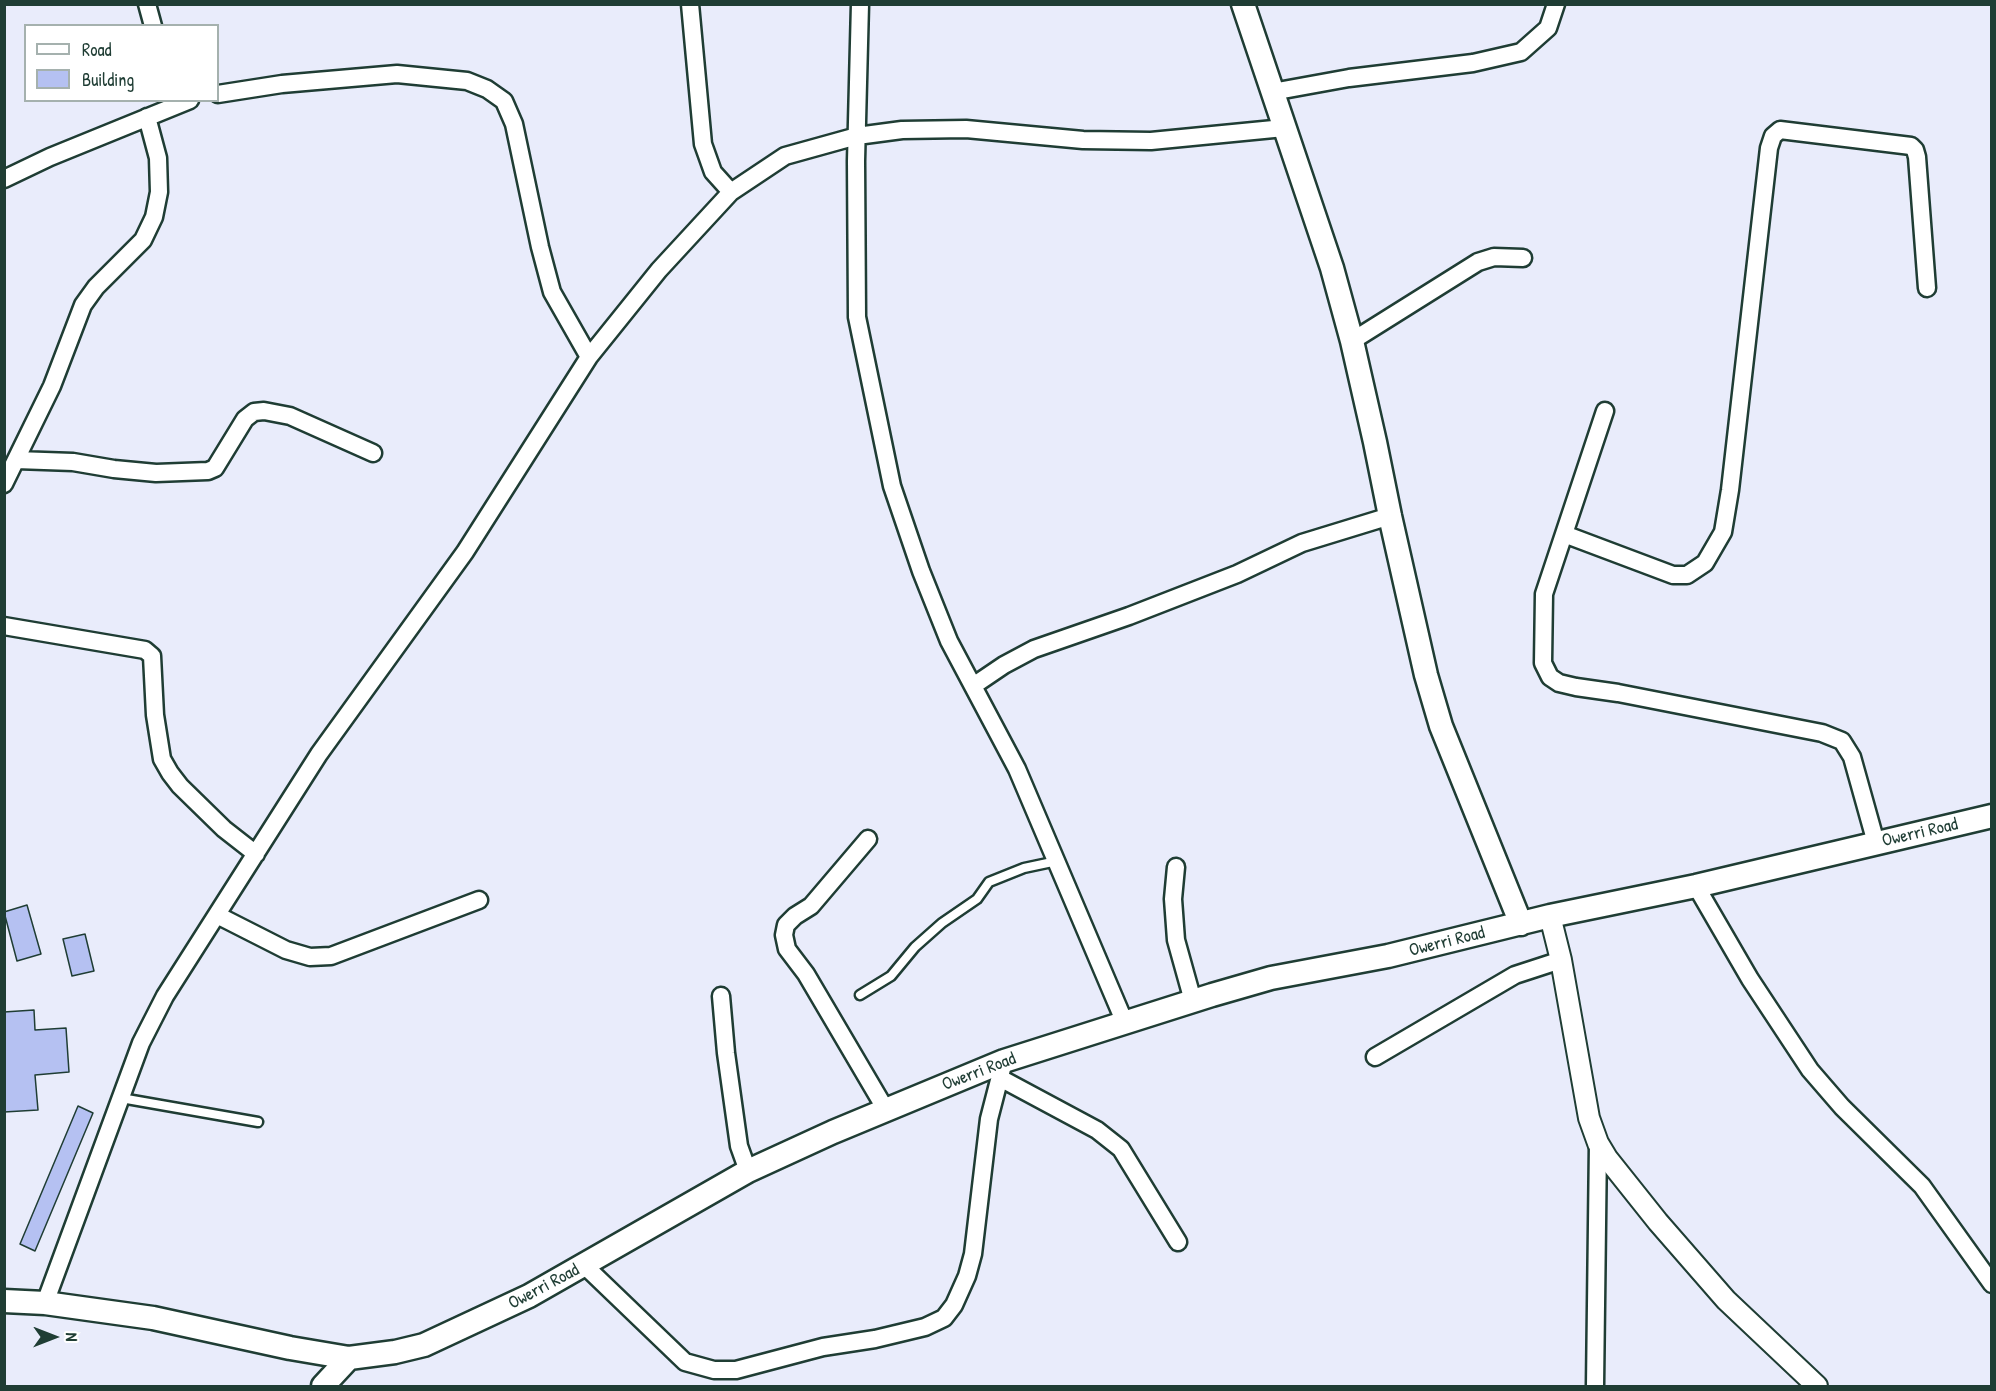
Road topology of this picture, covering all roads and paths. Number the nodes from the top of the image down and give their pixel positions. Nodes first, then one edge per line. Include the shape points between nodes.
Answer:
1 (147, 4) edge
2 (690, 4) edge
3 (860, 4) edge
4 (1243, 4) edge
5 (1556, 4) edge
6 (152, 24) edge
7 (1272, 92) junction
8 (219, 94) edge
9 (179, 102) edge
10 (163, 105) edge
11 (147, 117) junction
12 (1284, 128) junction
13 (857, 136) junction
14 (4, 179) edge
15 (730, 192) junction
16 (1523, 258) dead end
17 (1927, 288) dead end
18 (1352, 341) junction
19 (589, 357) junction
20 (1605, 411) dead end
21 (373, 453) dead end
22 (16, 460) junction
23 (4, 484) edge
24 (1390, 516) junction
25 (1564, 534) junction
26 (4, 626) edge
27 (973, 686) junction
28 (1992, 816) edge
29 (868, 840) dead end
30 (1876, 843) junction
31 (256, 854) junction
32 (1058, 861) junction
33 (1176, 867) dead end
34 (1696, 886) junction
35 (479, 900) dead end
36 (217, 915) junction
37 (1550, 916) junction
38 (1521, 924) junction
39 (1561, 960) junction
40 (860, 995) dead end
41 (721, 996) dead end
42 (1192, 1001) junction
43 (1125, 1023) junction
44 (1375, 1057) dead end
45 (1002, 1070) junction
46 (121, 1098) junction
47 (886, 1110) junction
48 (258, 1122) dead end
49 (1598, 1143) junction
50 (748, 1172) junction
51 (1178, 1242) dead end
52 (584, 1265) junction
53 (1992, 1284) edge
54 (4, 1301) edge
55 (45, 1303) junction
56 (349, 1358) junction
57 (323, 1386) edge
58 (1595, 1386) edge
59 (1818, 1386) edge

1 - 6 street
2 - 15 street via 703,144 713,172
3 - 13 street
4 - 7 main road
5 - 7 street via 1548,28 1521,52 1473,63
7 - 12 main road
8 - 19 street via 397,74 467,81 488,89 504,101 514,124 552,292
9 - 10 street
10 - 11 street
11 - 14 street
11 - 22 street via 158,158 159,192 154,217 143,240 83,305 52,386
12 - 13 street via 1151,141 1083,140 966,129 902,130
12 - 18 main road via 1332,268
13 - 15 street via 785,156
13 - 27 street via 857,317 892,486 945,631
15 - 19 street via 659,270
16 - 18 street via 1494,257 1478,262
17 - 25 street via 1915,150 1911,146 1780,130 1769,148 1724,532 1705,563 1687,575 1673,575
18 - 24 main road
19 - 31 street via 465,552 319,754
20 - 25 street
21 - 22 street via 291,416 264,411 245,419 214,468 208,471 156,473 73,462
22 - 23 street
24 - 27 street via 1302,543 1237,574 1034,649
24 - 38 main road via 1441,726
25 - 30 street via 1544,594 1543,663 1550,677 1576,687 1822,733 1842,741 1852,757
26 - 31 street via 145,651 152,656 162,759 180,786
27 - 32 street via 1017,769
28 - 30 main road, Owerri Road
29 - 47 street via 812,906 786,925 784,935 787,949 806,974
30 - 34 main road, Owerri Road
31 - 36 street
32 - 40 lane via 1024,868 989,882 977,899 942,922 915,947 891,976
32 - 43 street
33 - 42 street via 1176,940
34 - 37 main road, Owerri Road
34 - 53 street via 1750,979 1810,1070 1922,1186
35 - 36 street via 331,956 310,957 286,950
36 - 46 street via 155,1015
37 - 38 main road, Owerri Road
37 - 39 street
38 - 42 main road, Owerri Road via 1388,956 1271,978
39 - 44 street via 1507,979
39 - 49 street
41 - 50 street via 739,1146
42 - 43 main road, Owerri Road
43 - 45 main road, Owerri Road
45 - 47 main road, Owerri Road
45 - 51 street via 1121,1149
45 - 52 street via 989,1119 975,1242 967,1276 944,1318 925,1327 823,1347 735,1370 714,1370 685,1362
46 - 48 lane
46 - 55 street
47 - 50 main road, Owerri Road
49 - 58 street
49 - 59 street via 1658,1222 1726,1300
50 - 52 main road, Owerri Road
52 - 56 main road, Owerri Road via 529,1296 424,1345
54 - 55 main road, Owerri Road
55 - 56 main road, Owerri Road via 153,1318
56 - 57 main road

